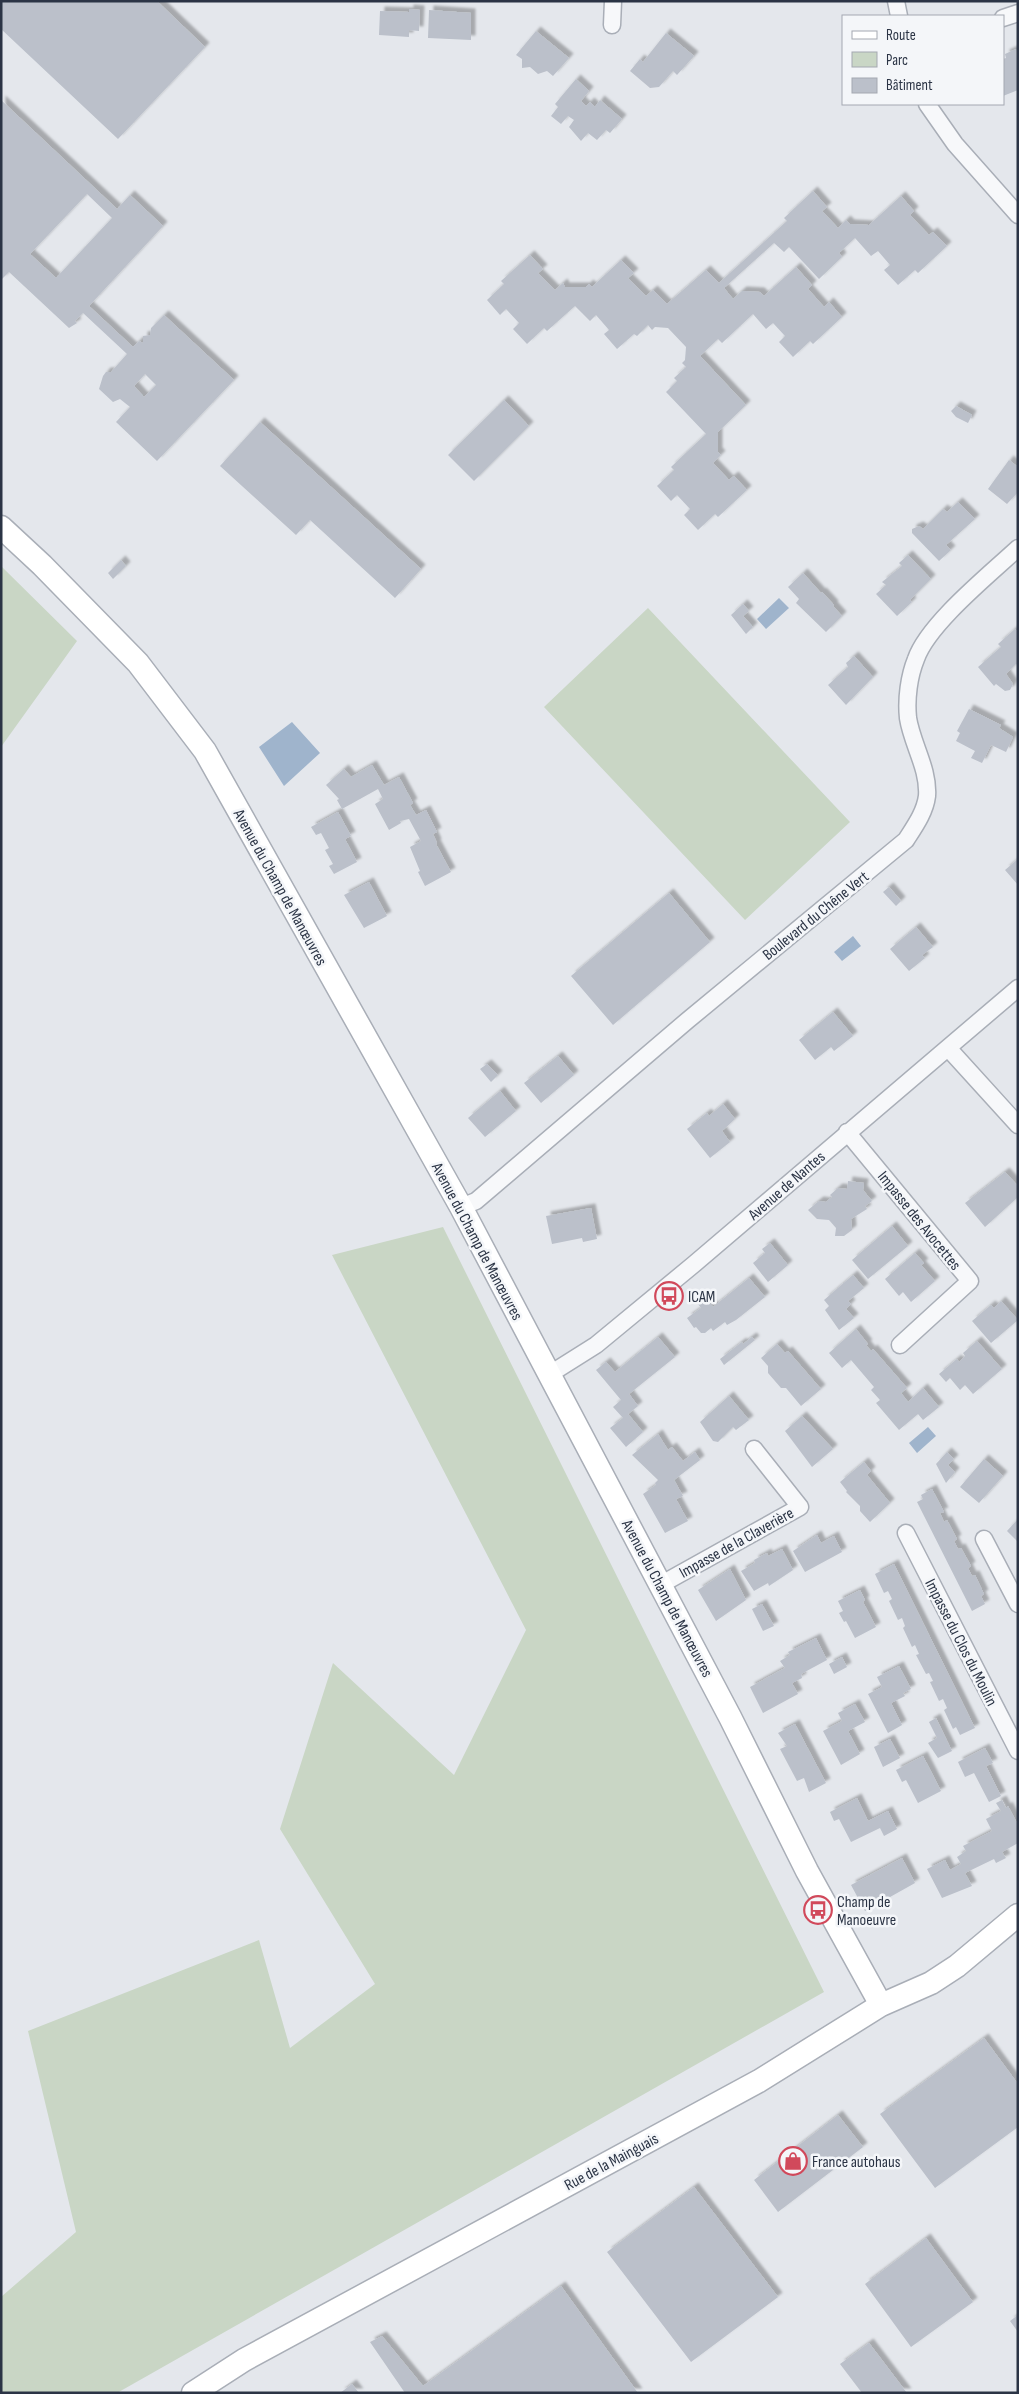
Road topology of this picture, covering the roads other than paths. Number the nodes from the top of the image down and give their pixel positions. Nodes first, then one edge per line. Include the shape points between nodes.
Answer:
1 (613, 1) edge
2 (896, 1) edge
3 (1018, 13) edge
4 (899, 15) edge
5 (1004, 18) edge
6 (612, 25) dead end
7 (928, 105) edge
8 (1018, 215) edge
9 (1, 527) edge
10 (1018, 548) edge
11 (1018, 988) edge
12 (948, 1048) junction
13 (1018, 1125) edge
14 (848, 1132) junction
15 (461, 1207) junction
16 (900, 1345) dead end
17 (550, 1374) junction
18 (754, 1448) dead end
19 (906, 1533) dead end
20 (984, 1539) dead end
21 (660, 1584) junction
22 (1018, 1604) edge
23 (1018, 1751) edge
24 (1018, 1915) edge
25 (881, 2005) junction
26 (193, 2393) edge

1 - 6 street
2 - 4 street
3 - 5 street
7 - 8 street via 955,144
9 - 15 street, Avenue du Champ de Manœuvres via 138,663 205,751
10 - 15 street, Boulevard du Chêne Vert via 934,628 916,657 909,682 908,718 924,770 927,795 920,820 906,840 476,1201
11 - 12 street, Avenue de Nantes
12 - 13 street
12 - 14 street, Avenue de Nantes
14 - 16 street, Impasse des Avocettes via 970,1281
14 - 17 street, Avenue de Nantes via 596,1345
15 - 17 street, Avenue du Champ de Manœuvres
17 - 21 street, Avenue du Champ de Manœuvres
18 - 21 street, Impasse de la Claverière via 800,1507
19 - 23 street, Impasse du Clos du Moulin
20 - 22 street
21 - 25 street, Avenue du Champ de Manœuvres via 807,1871
24 - 25 street, Rue de la Mainguais via 957,1966 931,1983
25 - 26 street, Rue de la Mainguais via 759,2081 244,2360

